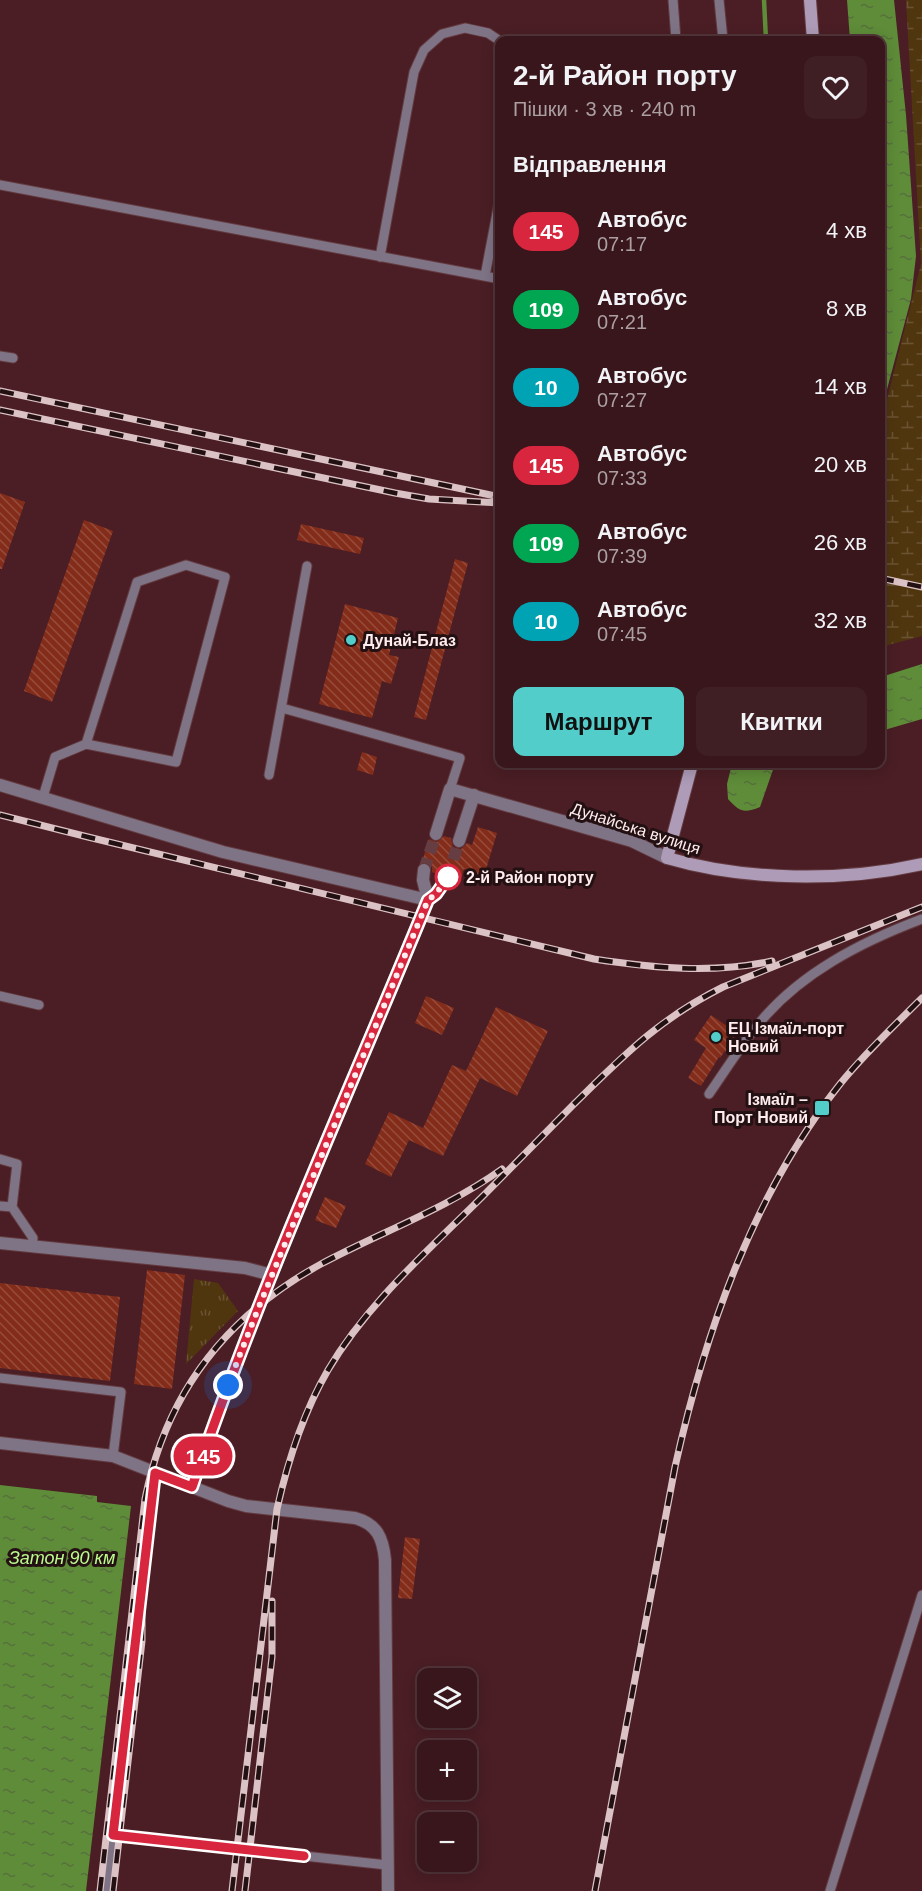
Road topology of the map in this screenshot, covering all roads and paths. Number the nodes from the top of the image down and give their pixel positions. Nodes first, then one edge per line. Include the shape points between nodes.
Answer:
1 (673, 0) edge
2 (720, 0) edge
3 (810, 0) edge
4 (676, 36) edge
5 (723, 36) edge
6 (813, 36) edge
7 (495, 38) edge
8 (0, 185) edge
9 (495, 223) edge
10 (380, 257) junction
11 (485, 276) junction
12 (495, 278) edge
13 (0, 356) edge
14 (13, 358) dead end
15 (308, 566) dead end
16 (282, 708) junction
17 (86, 744) junction
18 (691, 768) edge
19 (269, 776) dead end
20 (0, 784) edge
21 (450, 789) junction
22 (474, 795) junction
23 (43, 797) junction
24 (436, 834) tunnel mouth
25 (459, 841) tunnel mouth
26 (667, 858) junction
27 (922, 864) edge
28 (424, 870) tunnel mouth
29 (448, 877) tunnel mouth
30 (428, 900) junction
31 (922, 919) edge
32 (0, 996) edge
33 (39, 1005) dead end
34 (709, 1094) dead end
35 (0, 1159) edge
36 (0, 1206) edge
37 (12, 1207) junction
38 (0, 1243) edge
39 (32, 1246) junction
40 (272, 1275) junction
41 (0, 1378) edge
42 (0, 1443) edge
43 (113, 1456) junction
44 (155, 1473) junction
45 (192, 1487) junction
46 (922, 1595) edge
47 (113, 1835) junction
48 (387, 1865) junction
49 (106, 1891) edge
50 (388, 1891) edge
51 (830, 1891) edge

1 - 4 lane
2 - 5 lane
3 - 6 street
7 - 10 lane via 465,28 442,34 424,50 414,72
8 - 10 lane
9 - 11 lane
10 - 11 lane
11 - 12 lane
13 - 14 lane
15 - 16 lane
16 - 19 lane
16 - 21 lane via 460,758
17 - 17 lane via 176,762 225,577 186,565 137,582
17 - 23 lane via 55,757
18 - 26 street
20 - 23 street
21 - 22 street, Дунайська вулиця
21 - 24 street
22 - 25 street
22 - 26 street, Дунайська вулиця via 632,841
23 - 30 street via 223,852
26 - 27 street, Дунайська вулиця via 702,867 770,875 840,875
28 - 30 street
29 - 30 street
30 - 40 street
31 - 34 lane via 857,948 819,969 786,994 757,1025
32 - 33 lane
35 - 37 lane via 17,1164
36 - 37 lane
37 - 39 lane via 33,1238
38 - 39 street
39 - 40 street via 245,1268
40 - 45 street
41 - 43 lane via 121,1392
42 - 43 street
43 - 44 street
44 - 45 street
44 - 47 lane
45 - 48 street via 246,1506 363,1520 378,1531 385,1560
46 - 51 lane
47 - 48 lane
47 - 49 lane
48 - 50 street

